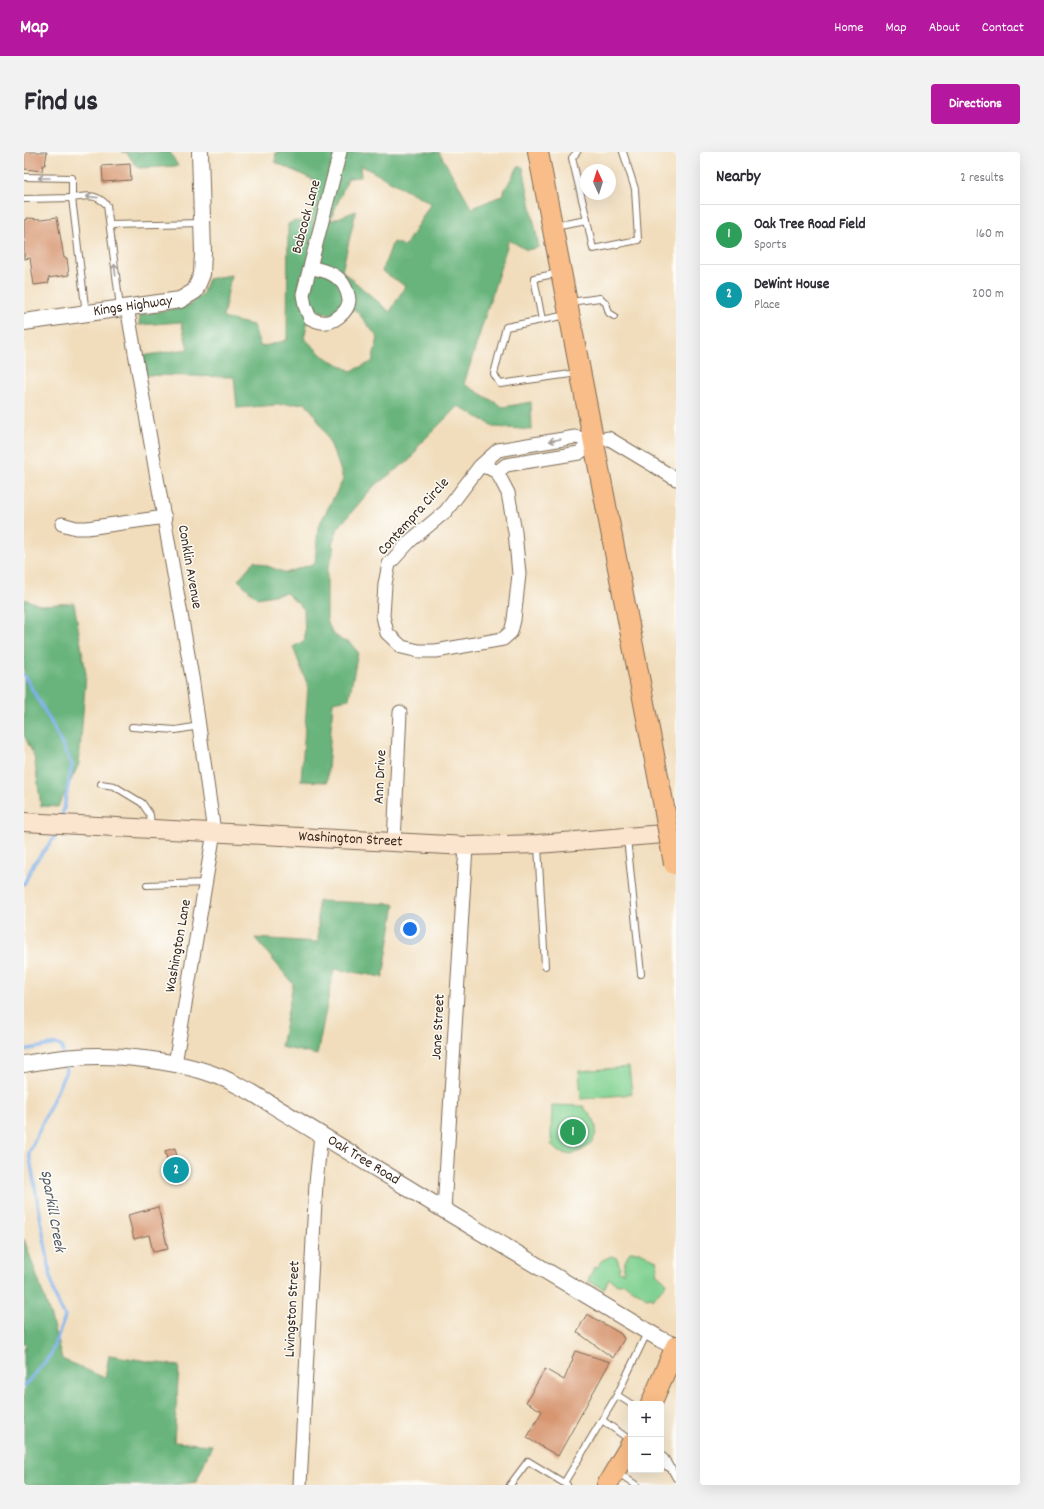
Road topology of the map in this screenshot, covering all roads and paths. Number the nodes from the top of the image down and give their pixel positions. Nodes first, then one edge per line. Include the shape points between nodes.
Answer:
1 (200, 152) edge
2 (340, 152) edge
3 (538, 152) edge
4 (577, 152) edge
5 (623, 152) edge
6 (24, 177) edge
7 (72, 198) junction
8 (24, 199) edge
9 (587, 220) junction
10 (202, 223) junction
11 (110, 225) junction
12 (552, 226) junction
13 (310, 267) dead end
14 (561, 272) junction
15 (124, 308) junction
16 (568, 309) junction
17 (86, 314) junction
18 (614, 316) dead end
19 (542, 320) junction
20 (24, 322) edge
21 (580, 373) junction
22 (593, 440) junction
23 (480, 466) junction
24 (497, 472) junction
25 (676, 479) edge
26 (165, 517) junction
27 (62, 524) dead end
28 (400, 712) dead end
29 (199, 726) junction
30 (132, 727) dead end
31 (101, 784) dead end
32 (24, 822) edge
33 (151, 828) junction
34 (214, 832) junction
35 (676, 833) edge
36 (626, 837) junction
37 (394, 843) junction
38 (538, 844) junction
39 (466, 846) junction
40 (675, 868) edge
41 (206, 883) junction
42 (147, 885) dead end
43 (545, 966) dead end
44 (641, 974) dead end
45 (24, 1064) edge
46 (175, 1064) junction
47 (321, 1136) junction
48 (444, 1210) junction
49 (648, 1332) junction
50 (676, 1347) edge
51 (616, 1395) junction
52 (652, 1401) edge
53 (628, 1402) edge
54 (602, 1420) junction
55 (628, 1439) edge
56 (628, 1449) edge
57 (664, 1457) edge
58 (676, 1462) edge
59 (664, 1465) edge
60 (674, 1470) edge
61 (611, 1478) edge
62 (676, 1478) edge
63 (565, 1484) edge
64 (300, 1485) edge
65 (510, 1485) edge
66 (636, 1485) edge

1 - 10 street, Kings Highway
2 - 13 street, Babcock Lane
3 - 12 main road
4 - 9 lane via 572,158
5 - 9 lane via 635,189 638,240 593,248
7 -> 6 lane via 72,178
7 - 8 lane
11 -> 7 lane via 107,205 101,199 92,196
7 - 17 lane
9 - 12 lane
10 - 11 lane
10 - 15 street, Kings Highway via 202,274 195,291 180,300
15 -> 11 lane
12 - 14 main road
14 - 16 main road
14 - 19 lane via 534,278
15 - 17 street, Kings Highway
15 - 26 street, Conklin Avenue
16 - 18 lane via 600,298 606,303 609,313
16 - 19 lane
16 - 21 main road
17 - 20 street, Kings Highway
19 - 21 lane via 506,327 494,374 500,384
21 - 22 main road
22 -> 23 street, Contempra Circle via 576,436 498,450
22 - 24 street via 579,453 506,465
22 - 25 street, Contempra Circle via 608,438
22 - 40 main road, bridge
23 - 24 street
23 - 24 street, Contempra Circle via 446,510 410,541 389,564 383,616 388,633 402,647 436,652 503,639 511,632 519,574 516,532 508,493
26 - 27 street via 87,528
26 - 29 street, Conklin Avenue
28 - 37 street, Ann Drive
29 - 30 lane via 176,730
29 - 34 street, Conklin Avenue
31 - 33 lane via 114,786 142,803 150,815
32 - 33 main road, Washington Street
33 - 34 main road, Washington Street
34 - 37 main road, Washington Street
34 - 41 street, Washington Lane
35 - 36 main road, Washington Street
36 - 38 main road, Washington Street
36 - 44 lane
37 - 39 main road, Washington Street
38 - 39 main road, Washington Street
38 - 43 lane
39 - 48 street, Jane Street
41 - 42 lane
41 - 46 street, Washington Lane
45 - 46 street, Oak Tree Road via 77,1056 110,1056
46 - 47 street, Oak Tree Road via 208,1072 231,1082
47 - 48 street, Oak Tree Road
47 - 64 street, Livingston Street via 316,1183
48 - 49 street, Oak Tree Road
49 - 50 street, Oak Tree Road
49 - 51 lane
50 - 52 main road
51 - 53 lane
51 - 54 lane
54 - 55 lane
54 - 63 lane
56 - 61 main road
57 - 60 lane
58 - 60 lane
59 - 60 lane
60 - 62 lane
61 - 66 lane
63 - 65 lane via 528,1461

